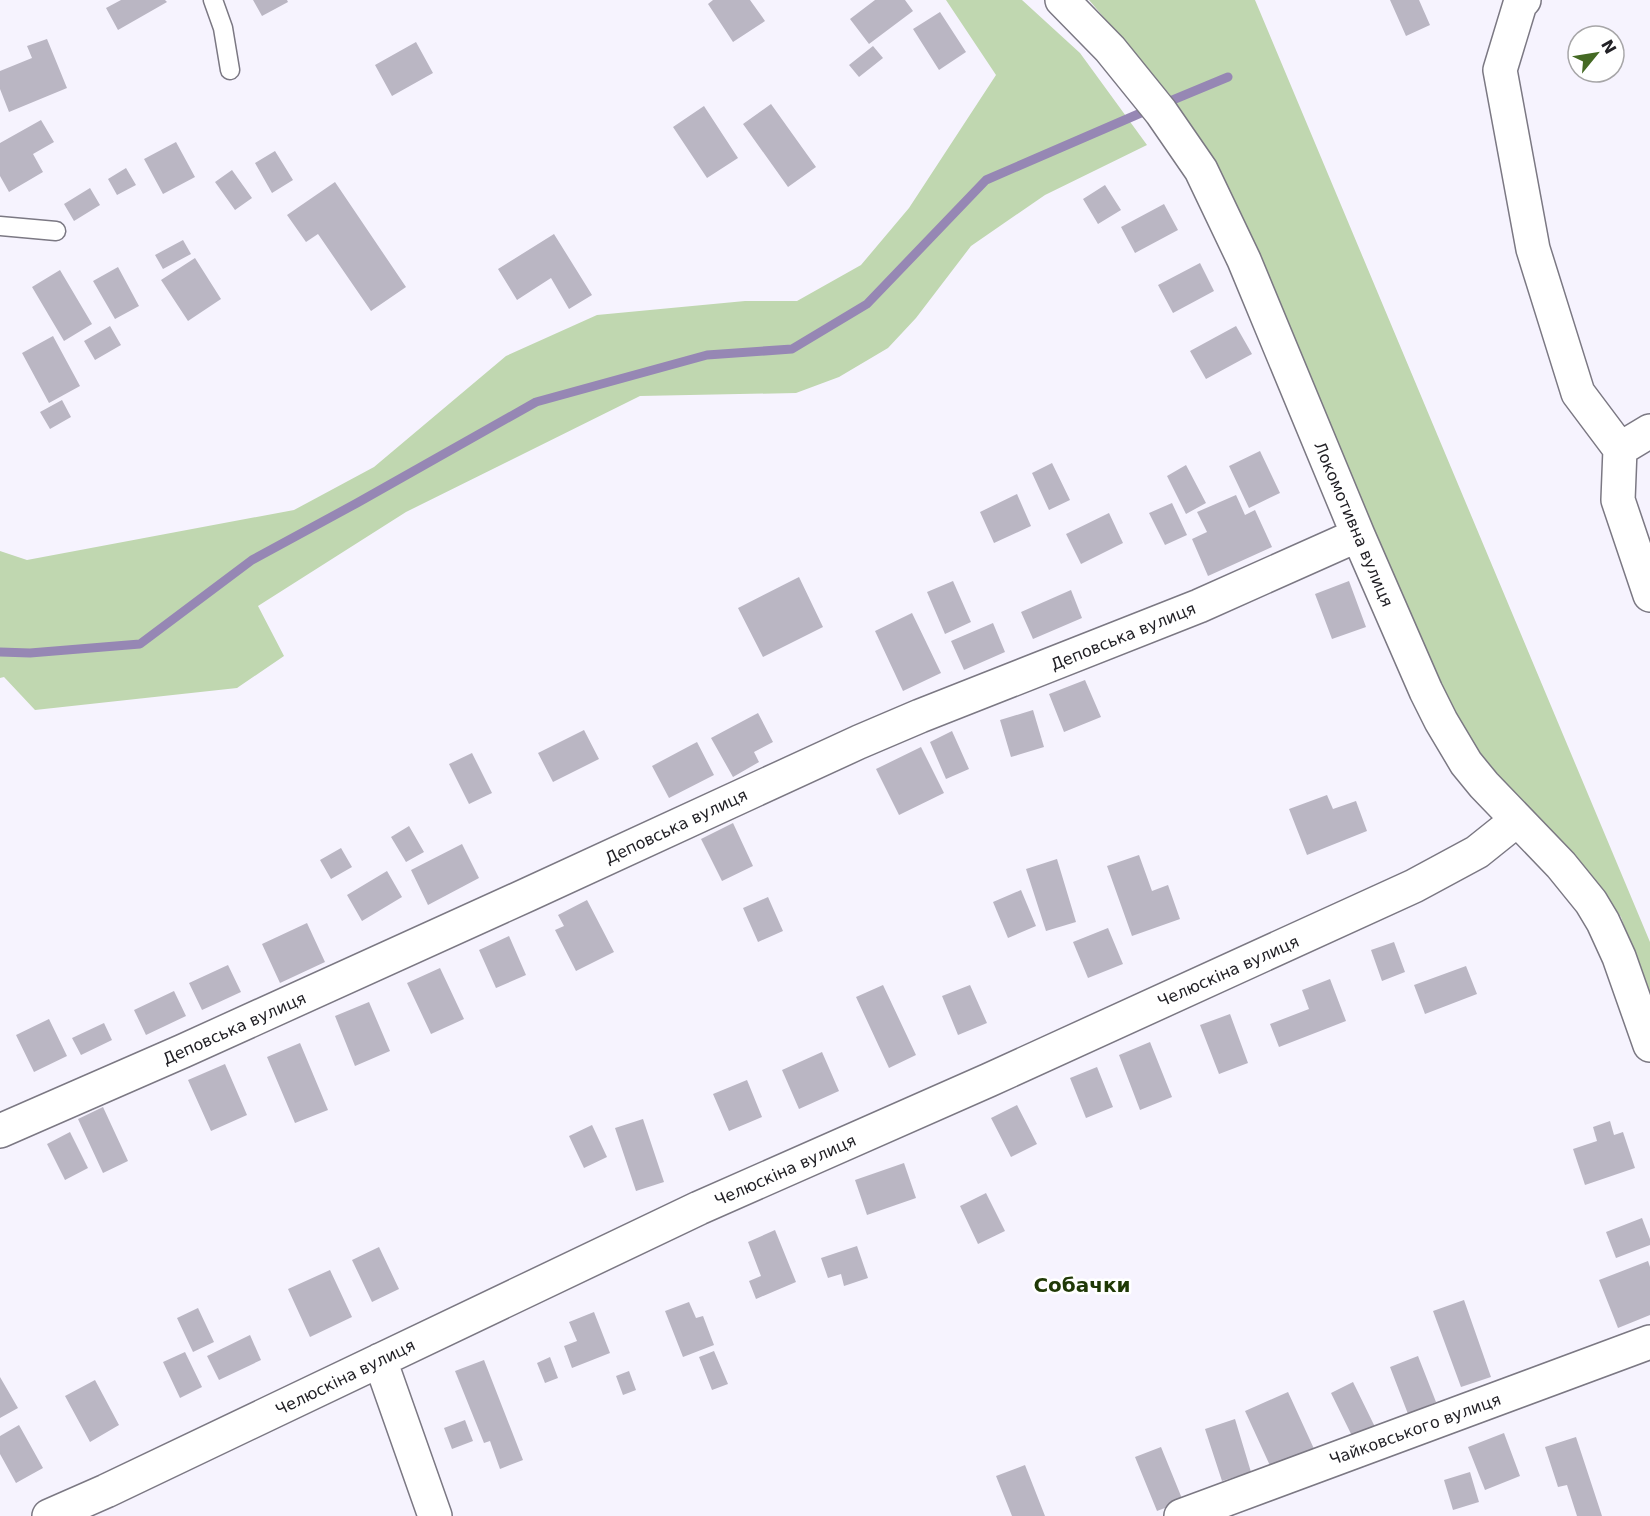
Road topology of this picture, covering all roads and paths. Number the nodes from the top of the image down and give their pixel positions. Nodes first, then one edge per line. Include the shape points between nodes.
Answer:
1 (213, 0) edge
2 (1062, 0) edge
3 (1524, 0) edge
4 (230, 70) dead end
5 (0, 226) edge
6 (56, 231) dead end
7 (1650, 431) edge
8 (1620, 449) junction
9 (1358, 535) junction
10 (1650, 595) edge
11 (1517, 820) junction
12 (1650, 1045) edge
13 (0, 1131) edge
14 (1650, 1342) edge
15 (380, 1360) junction
16 (49, 1516) edge
17 (435, 1516) edge
18 (1181, 1516) edge

1 - 4 lane via 223,28
2 - 9 street, Локомотивна вулиця via 1110,49 1201,170 1244,260
3 - 8 street via 1500,70 1533,249 1578,393
5 - 6 lane
7 - 8 street
8 - 10 street via 1618,500
9 - 11 street, Локомотивна вулиця via 1426,691 1453,742 1484,785
9 - 13 street, Деповська вулиця via 1199,606 859,742
11 - 12 street, Локомотивна вулиця via 1577,883 1603,922
11 - 15 street, Челюскіна вулиця via 1477,852 1414,886 699,1208
14 - 18 street, Чайковського вулиця
15 - 16 street, Челюскіна вулиця
15 - 17 street

